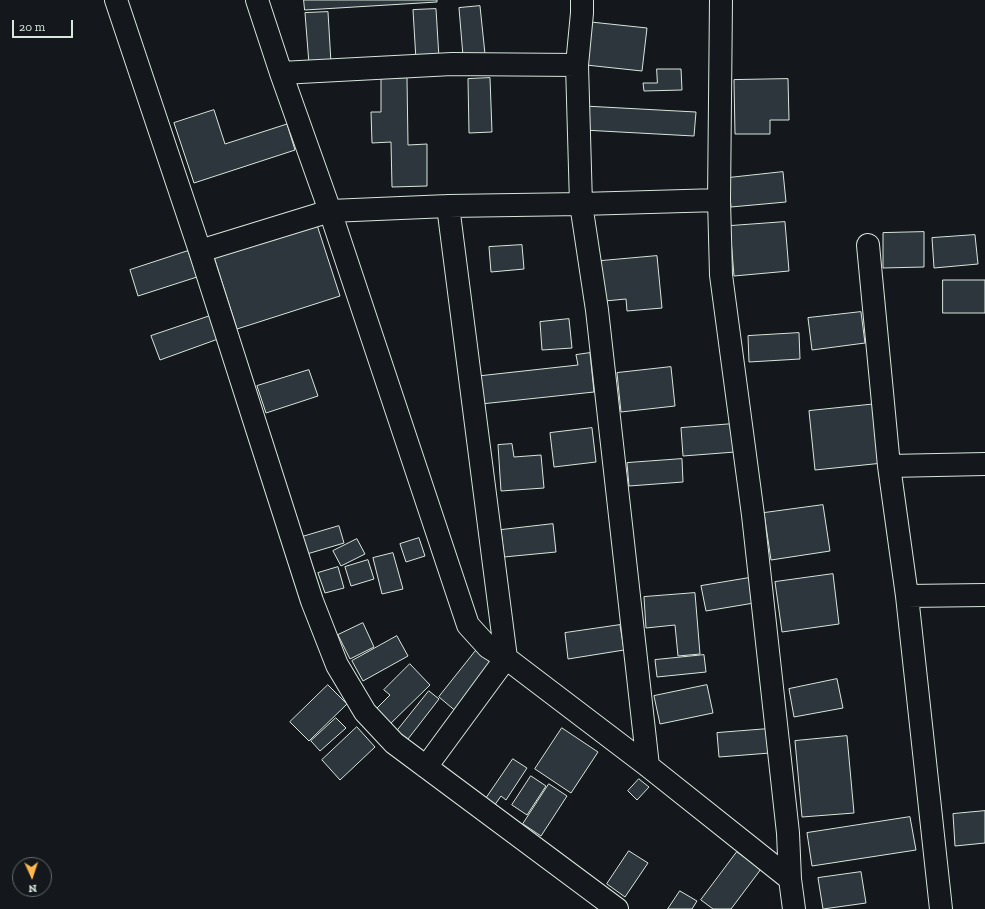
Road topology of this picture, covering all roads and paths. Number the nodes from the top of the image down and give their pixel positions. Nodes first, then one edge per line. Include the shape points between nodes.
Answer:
1 (116, 0) edge
2 (257, 0) edge
3 (582, 0) edge
4 (721, 0) edge
5 (577, 65) junction
6 (281, 73) junction
7 (718, 200) junction
8 (581, 204) junction
9 (448, 206) junction
10 (330, 211) junction
11 (868, 246) dead end
12 (200, 251) junction
13 (985, 464) edge
14 (890, 466) junction
15 (985, 595) edge
16 (907, 596) junction
17 (506, 658) junction
18 (648, 766) junction
19 (426, 767) junction
20 (790, 879) junction
21 (617, 909) edge
22 (794, 909) edge
23 (941, 909) edge

1 - 12 street
2 - 6 street
3 - 5 street
4 - 7 street
5 - 6 street via 452,64
5 - 8 street
6 - 10 street
7 - 8 street
7 - 20 street via 721,275 753,515 788,832
8 - 9 street
8 - 18 street via 597,310
9 - 10 street
9 - 17 street
10 - 12 street
10 - 17 street via 468,625 488,647
11 - 14 street
12 - 19 street via 312,601 337,665 365,712 394,743
13 - 14 street
14 - 16 street
15 - 16 street
16 - 23 street
17 - 18 street
17 - 19 street
18 - 20 street
19 - 21 street
20 - 22 street

